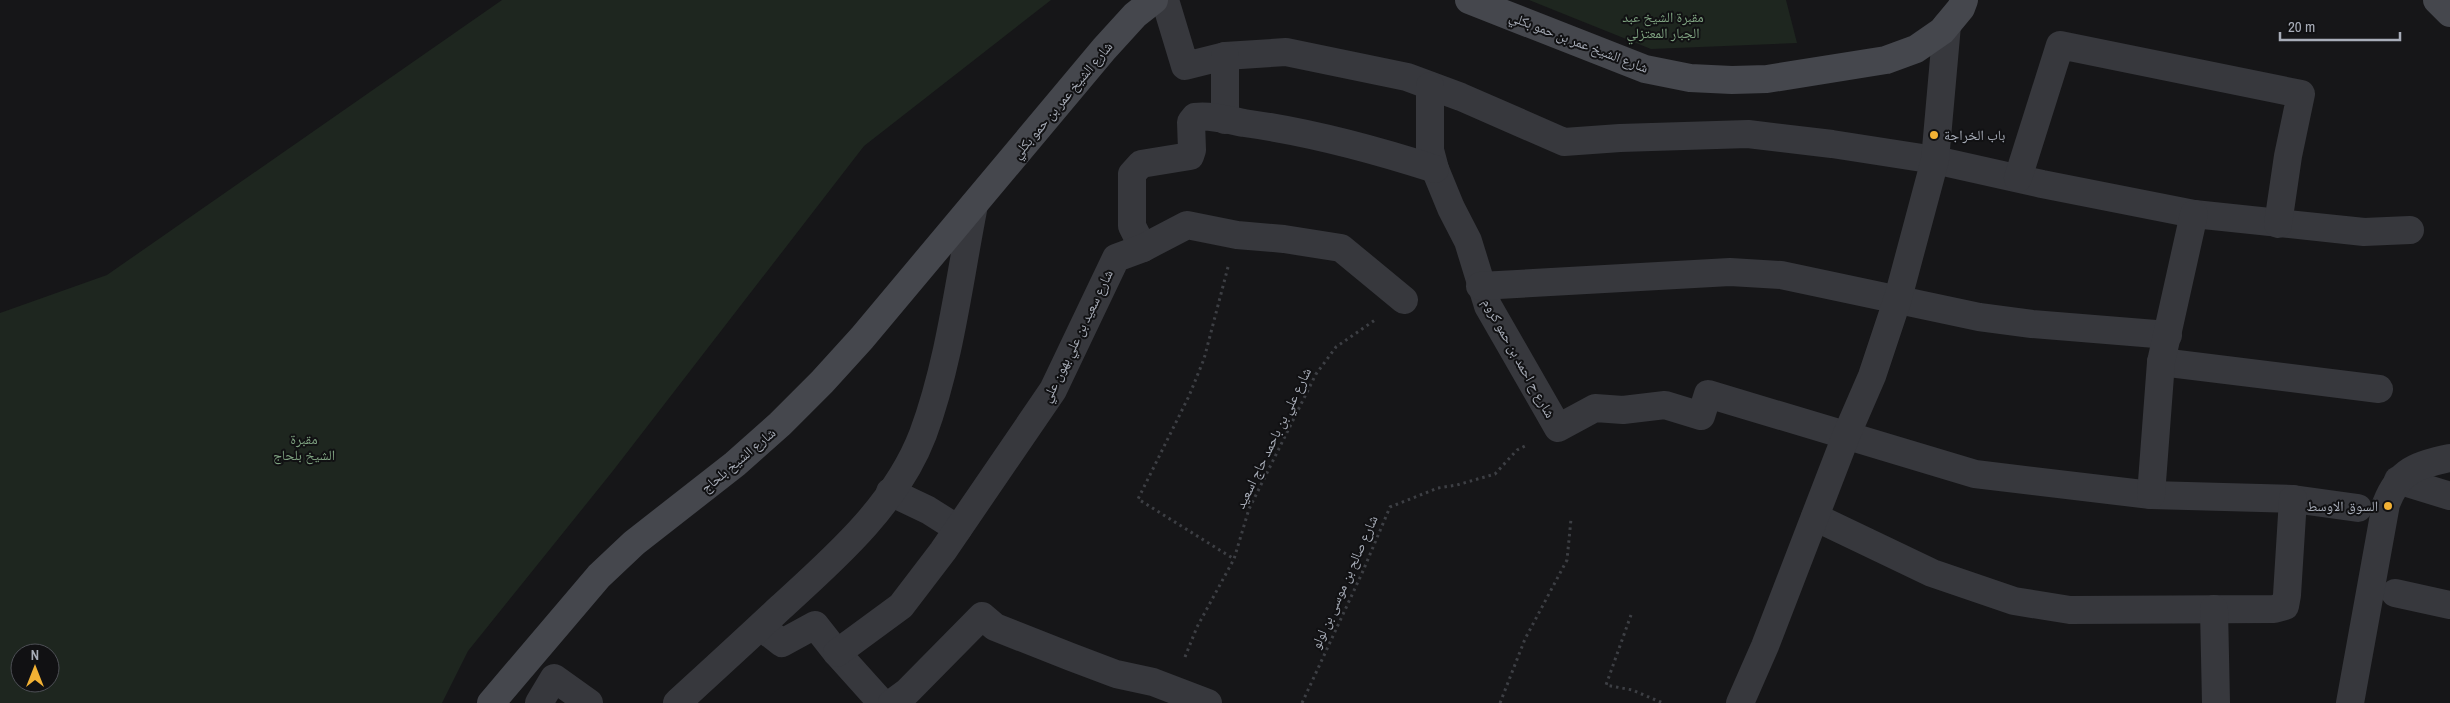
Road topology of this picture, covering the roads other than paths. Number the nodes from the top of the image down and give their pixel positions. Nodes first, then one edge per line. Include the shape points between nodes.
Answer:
1 (1154, 0) edge
2 (1165, 0) edge
3 (1470, 0) edge
4 (1964, 0) edge
5 (2437, 0) edge
6 (2450, 13) edge
7 (1947, 25) junction
8 (1224, 56) junction
9 (1430, 86) junction
10 (1225, 120) junction
11 (1935, 160) junction
12 (1435, 169) junction
13 (2018, 178) junction
14 (974, 205) junction
15 (2194, 214) junction
16 (2278, 224) junction
17 (2410, 230) dead end
18 (1143, 248) junction
19 (1480, 286) junction
20 (1898, 298) junction
21 (1404, 300) road end
22 (2168, 335) junction
23 (2162, 362) junction
24 (2379, 389) dead end
25 (1846, 436) junction
26 (2450, 458) edge
27 (2398, 480) junction
28 (890, 492) junction
29 (2151, 495) junction
30 (2450, 496) edge
31 (2293, 499) junction
32 (2358, 508) dead end
33 (1815, 518) junction
34 (958, 530) junction
35 (2396, 593) dead end
36 (2450, 605) edge
37 (2214, 609) junction
38 (760, 626) junction
39 (837, 653) junction
40 (491, 703) edge
41 (539, 703) edge
42 (589, 703) edge
43 (677, 703) edge
44 (882, 703) edge
45 (892, 703) edge
46 (1208, 703) edge
47 (1740, 703) edge
48 (2216, 703) edge
49 (2350, 703) edge

1 - 14 main road, شارع الشيخ عمر بن حمو بكلي via 1135,15 1104,49
2 - 8 street via 1184,66
3 - 7 main road, شارع الشيخ عمر بن حمو بكلي via 1644,69 1690,78 1767,78 1886,60 1916,49
4 - 7 main road, شارع الشيخ عمر بن حمو بكلي
5 - 6 main road
7 - 11 street
8 - 9 street via 1286,52 1407,76
8 - 10 street
9 - 11 street via 1564,142 1748,134
9 - 12 street, شارع ح احمد بن حمو كروم via 1430,150
10 - 12 street via 1332,139
10 - 18 street via 1195,117 1191,122 1190,156 1140,164 1135,168 1131,180 1132,226
11 - 13 street
11 - 20 street
12 - 19 street, شارع ح احمد بن حمو كروم via 1468,241
13 - 15 street
13 - 16 street via 2060,45 2301,94
14 - 28 street via 942,374 922,435
14 - 40 main road, شارع الشيخ بلحاج via 822,382 735,464 634,543 599,576
15 - 16 street
15 - 22 street
16 - 17 street via 2364,232
18 - 21 street, شارع سعيد بن علي بهون علي via 1187,225 1237,236 1341,248
18 - 34 street, شارع سعيد بن علي بهون علي via 1116,258 1053,390
19 - 20 street via 1730,272 1781,275
19 - 25 street, شارع ح احمد بن حمو كروم via 1488,306 1558,428 1595,408 1623,410 1665,405 1701,416 1708,394
20 - 22 street via 1979,317
20 - 25 street via 1872,376
22 - 23 street
23 - 24 street
23 - 29 street
25 - 29 street via 1975,474
25 - 33 street
26 - 27 street via 2421,464
27 - 30 street
27 - 49 street via 2386,504
28 - 34 street via 928,510
28 - 38 street via 864,527 824,569
29 - 31 street
31 - 32 street
31 - 37 street via 2285,606 2274,609
33 - 37 street via 1932,573 2014,601 2070,610
33 - 47 street
34 - 39 street, شارع سعيد بن علي بهون علي via 902,606
35 - 36 street
37 - 48 street
38 - 39 street via 782,643 815,625
38 - 43 street
39 - 44 street
41 - 42 street via 554,678
45 - 46 street via 907,692 982,616 1000,629 1116,674 1153,682

